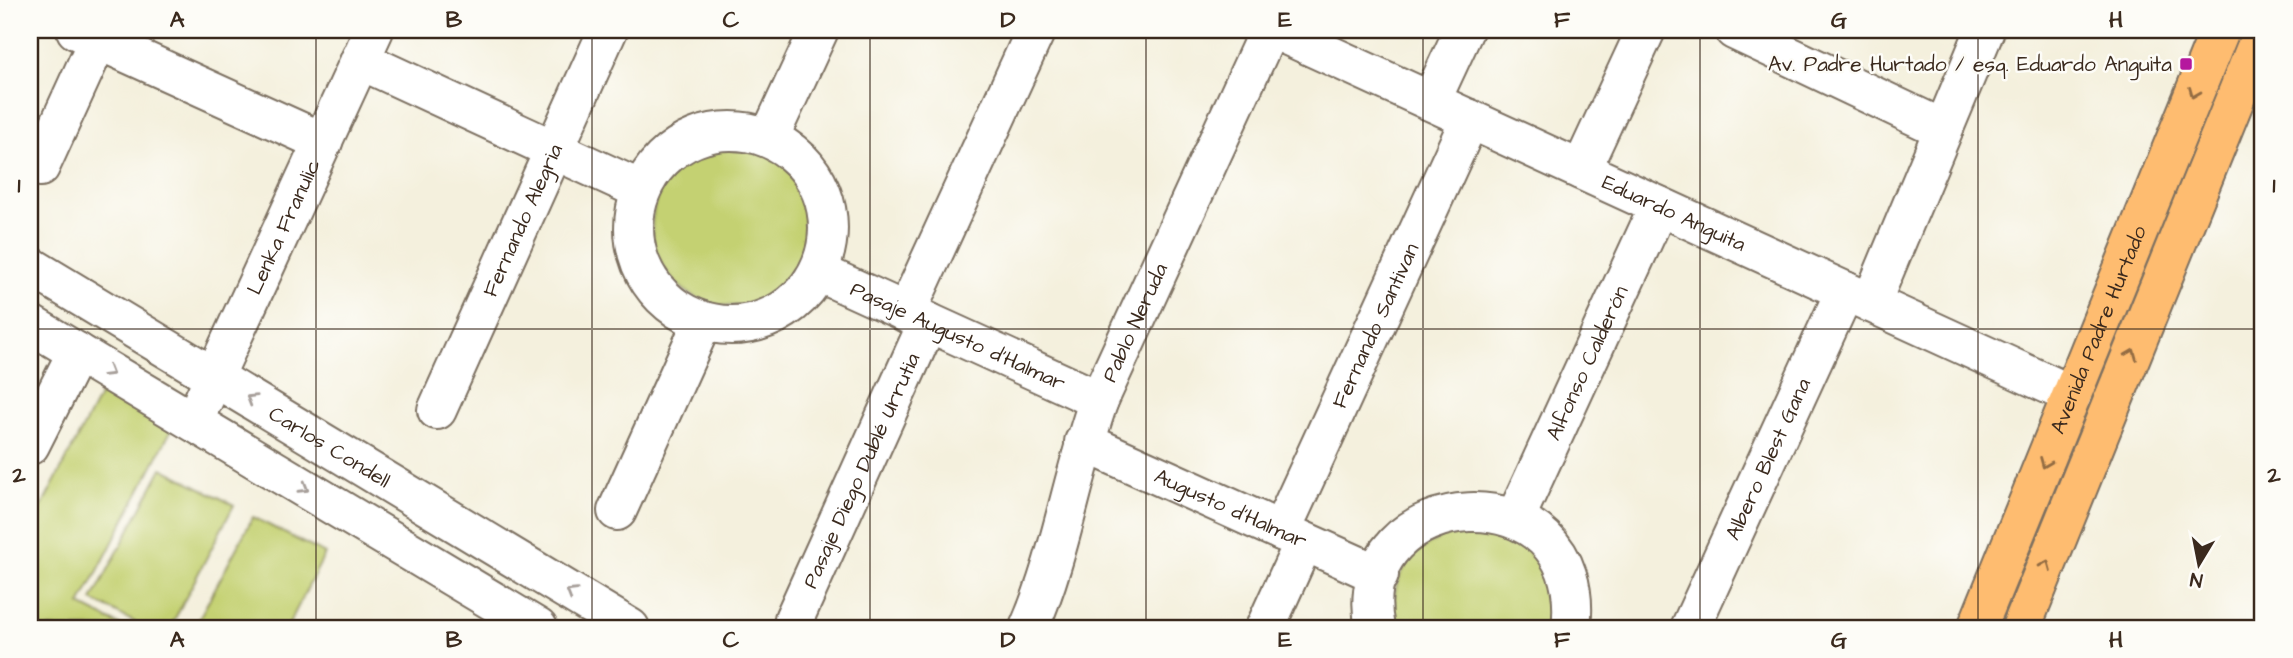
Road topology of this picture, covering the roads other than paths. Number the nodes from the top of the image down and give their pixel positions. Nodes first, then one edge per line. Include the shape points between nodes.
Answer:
1 (608, 30) edge
2 (819, 30) edge
3 (1036, 30) edge
4 (1269, 30) edge
5 (1275, 30) edge
6 (1464, 30) edge
7 (1646, 30) edge
8 (1734, 30) edge
9 (1984, 30) edge
10 (2220, 30) edge
11 (2263, 30) edge
12 (87, 35) edge
13 (367, 45) edge
14 (1431, 101) junction
15 (1470, 119) junction
16 (1943, 129) junction
17 (769, 138) junction
18 (323, 142) junction
19 (554, 149) junction
20 (40, 167) dead end
21 (1581, 170) junction
22 (641, 190) junction
23 (1659, 206) junction
24 (30, 266) edge
25 (818, 272) junction
26 (1858, 297) junction
27 (917, 317) junction
28 (703, 321) junction
29 (30, 324) edge
30 (77, 352) junction
31 (215, 377) junction
32 (2072, 395) junction
33 (1099, 400) junction
34 (437, 410) dead end
35 (193, 422) junction
36 (1084, 442) junction
37 (30, 445) edge
38 (617, 511) dead end
39 (1515, 519) junction
40 (1292, 536) junction
41 (1378, 575) junction
42 (794, 619) dead end
43 (538, 628) edge
44 (630, 628) edge
45 (1029, 628) edge
46 (1265, 628) edge
47 (1375, 628) edge
48 (1571, 628) edge
49 (1690, 628) edge
50 (1977, 628) edge
51 (2021, 628) edge

1 - 19 street, Fernando Alegria
2 - 17 street
3 - 27 street, Pasaje Diego Dublé Urrutia
4 - 33 street, Pablo Neruda
5 - 14 street, Eduardo Anguita
6 - 14 street
7 - 21 street
8 - 16 street
9 - 16 street, Albero Blest Gana
10 -> 32 main road, Avenida Padre Hurtado
51 -> 11 main road, Avenida Padre Hurtado
12 - 18 street
12 - 20 street
13 - 18 street, Lenka Franulic
13 - 19 street
14 - 15 street, Eduardo Anguita
15 - 21 street, Eduardo Anguita
15 - 40 street, Fernando Santivan
16 - 26 street, Albero Blest Gana
17 - 22 street via 726,130 684,142 666,154
17 - 25 street via 806,165 818,184 826,206 826,251
18 - 31 street, Lenka Franulic
19 - 22 street
19 - 34 street, Fernando Alegria
21 - 23 street, Eduardo Anguita
22 - 28 street via 633,235 638,258 663,297
23 - 26 street, Eduardo Anguita
23 - 39 street, Alfonso Calderón
24 - 31 street, Carlos Condell
25 - 27 street, Pasaje Augusto d'Halmar
25 - 28 street via 778,313 741,324
26 - 32 street, Eduardo Anguita
26 - 49 street, Albero Blest Gana
27 - 33 street, Pasaje Augusto d'Halmar
27 - 42 street, Pasaje Diego Dublé Urrutia
28 - 38 street
29 - 30 street
30 -> 35 street
30 - 37 street
31 - 35 street, Lenka Franulic
44 -> 31 street, Carlos Condell
32 -> 50 main road, Avenida Padre Hurtado
33 - 36 street, Pablo Neruda
35 -> 43 street
36 - 40 street, Augusto d'Halmar
36 - 45 street, Pablo Neruda via 1053,563
39 - 41 street via 1475,510 1435,517 1401,540
39 - 48 street via 1558,557 1571,593
40 - 41 street, Augusto d'Halmar
40 - 46 street, Fernando Santivan
41 - 47 street via 1373,596

